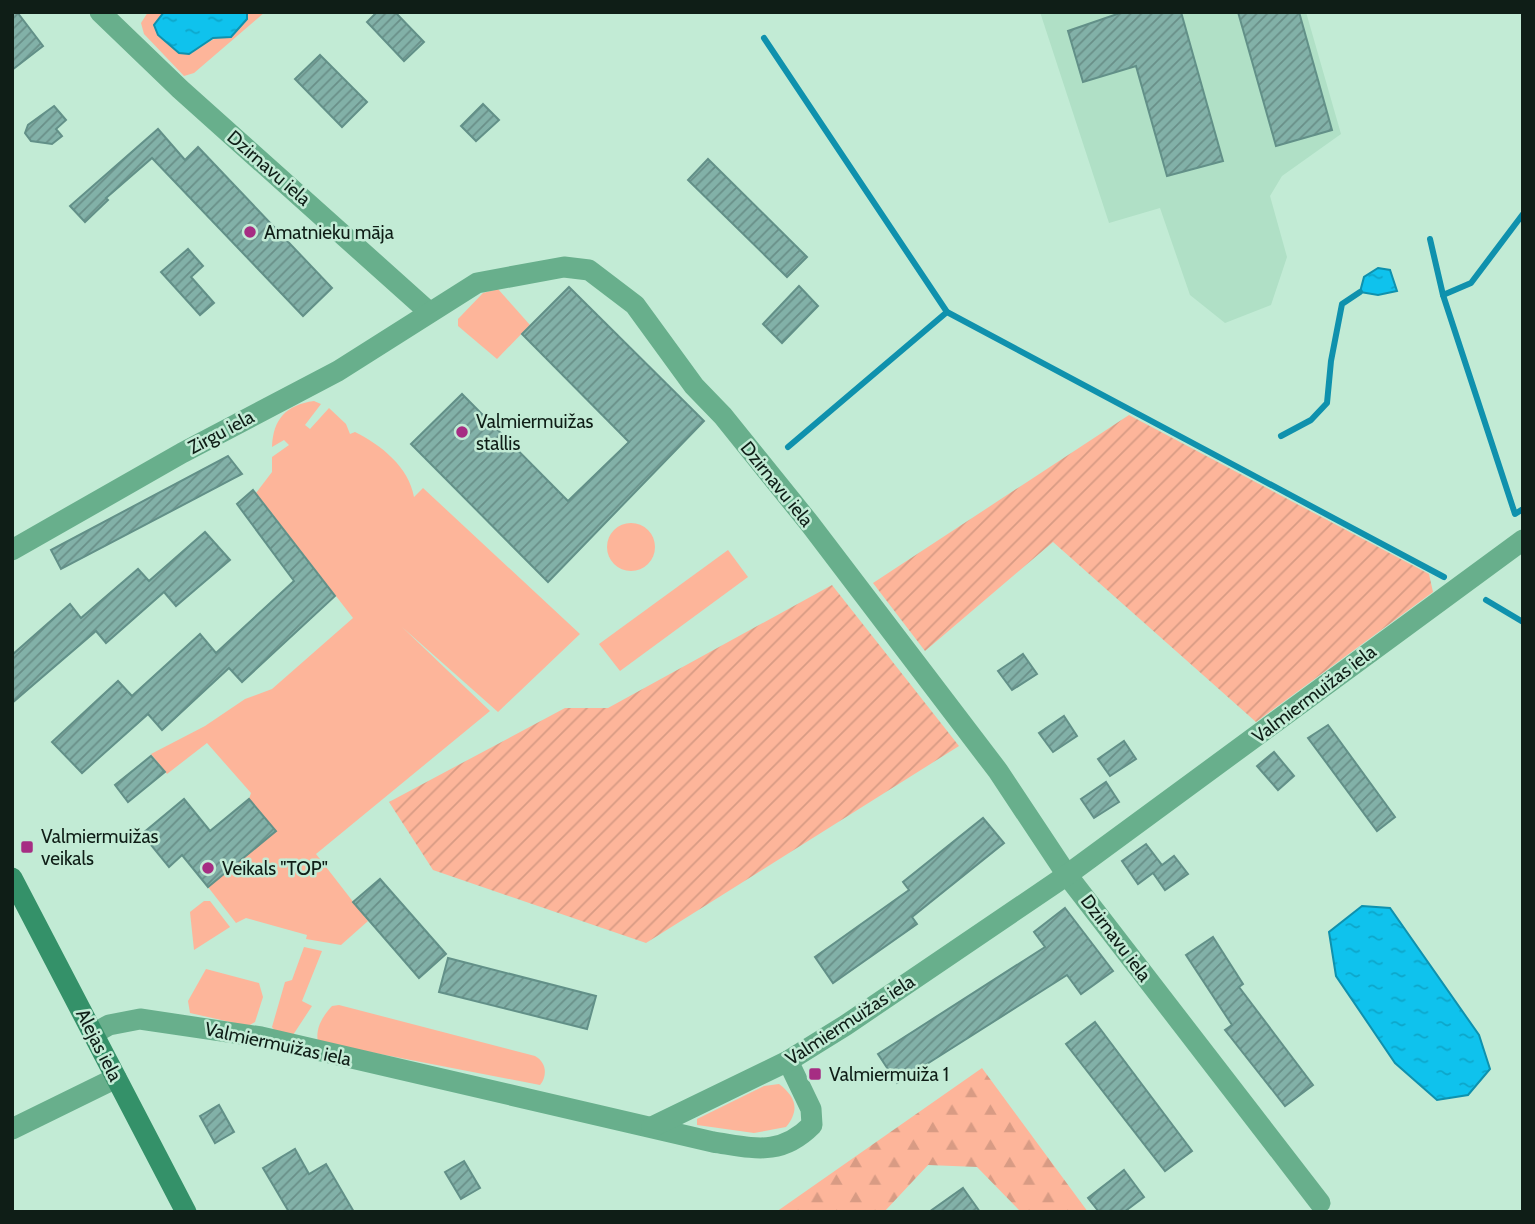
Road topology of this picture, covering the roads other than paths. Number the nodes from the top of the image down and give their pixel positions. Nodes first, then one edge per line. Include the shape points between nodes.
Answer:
1 (100, 12) edge
2 (429, 312) junction
3 (1523, 540) edge
4 (12, 551) edge
5 (1067, 875) junction
6 (12, 878) edge
7 (94, 1033) junction
8 (788, 1061) junction
9 (116, 1078) junction
10 (652, 1127) junction
11 (12, 1129) edge
12 (1320, 1203) dead end
13 (186, 1212) edge

1 - 2 street, Dzirnavu iela
2 - 4 street, Zirgu iela via 338,371 182,453
2 - 5 street, Dzirnavu iela via 477,283 564,267 589,270 635,305 998,771
3 - 5 street, Valmiermuižas iela
5 - 8 street, Valmiermuižas iela
5 - 12 street, Dzirnavu iela
6 - 7 main road, Alejas iela
7 - 9 main road, Alejas iela
7 - 10 street, Valmiermuižas iela via 140,1019 248,1035
8 - 10 street, Valmiermuižas iela
8 - 10 street via 811,1109 812,1125 797,1140 767,1149
9 - 11 street
9 - 13 main road, Alejas iela

